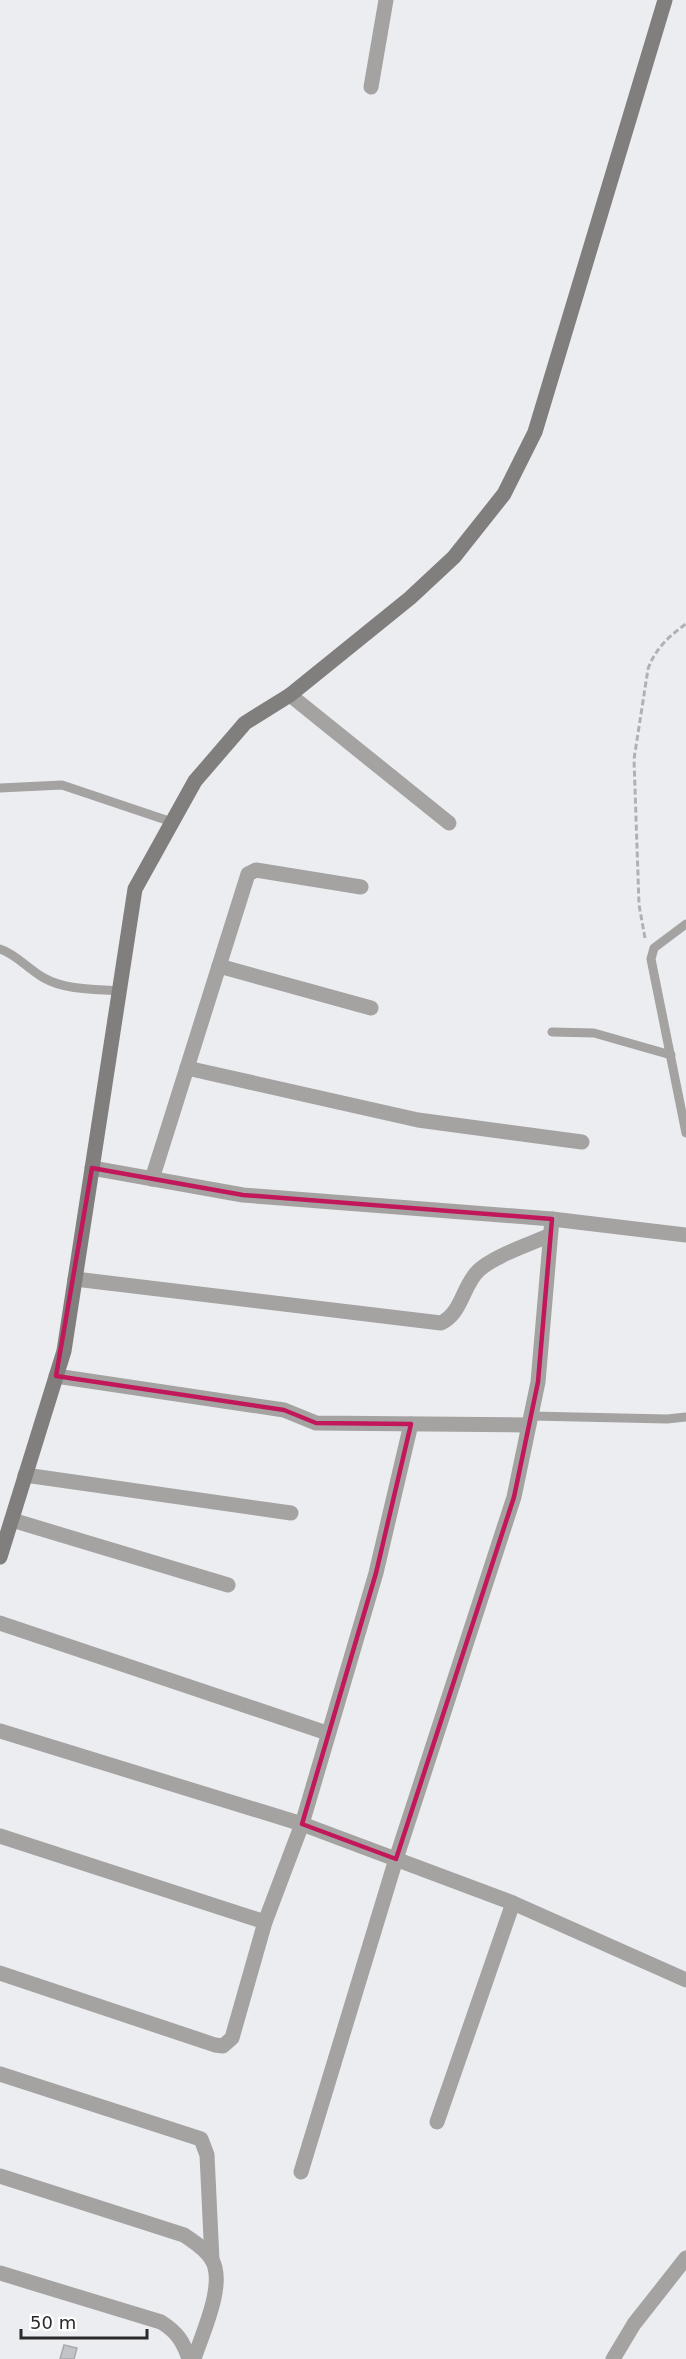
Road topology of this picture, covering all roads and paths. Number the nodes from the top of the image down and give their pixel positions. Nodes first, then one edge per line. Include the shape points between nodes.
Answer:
1 (386, 0) edge
2 (665, 0) edge
3 (371, 87) dead end
4 (686, 624) edge
5 (290, 695) junction
6 (0, 788) edge
7 (172, 822) junction
8 (449, 823) dead end
9 (362, 887) dead end
10 (686, 924) edge
11 (0, 949) edge
12 (652, 952) junction
13 (219, 966) junction
14 (119, 991) junction
15 (371, 1008) dead end
16 (552, 1032) dead end
17 (671, 1055) junction
18 (187, 1068) junction
19 (686, 1133) edge
20 (582, 1142) dead end
21 (92, 1168) junction
22 (152, 1179) junction
23 (552, 1219) junction
24 (550, 1235) junction
25 (686, 1235) edge
26 (75, 1278) junction
27 (56, 1376) junction
28 (686, 1417) edge
29 (529, 1420) junction
30 (411, 1424) junction
31 (25, 1475) junction
32 (291, 1513) dead end
33 (12, 1520) junction
34 (1, 1552) edge
35 (228, 1585) dead end
36 (0, 1623) edge
37 (0, 1731) edge
38 (327, 1733) junction
39 (302, 1824) junction
40 (0, 1836) edge
41 (396, 1859) junction
42 (513, 1903) junction
43 (265, 1922) junction
44 (0, 1973) edge
45 (686, 1980) edge
46 (0, 2074) edge
47 (437, 2122) dead end
48 (301, 2172) dead end
49 (0, 2176) edge
50 (212, 2260) junction
51 (684, 2261) edge
52 (0, 2273) edge
53 (189, 2359) edge
54 (194, 2359) edge
55 (614, 2359) edge

1 - 3 street
2 - 5 main road via 535,432 504,494 453,557 410,598
4 - 12 path via 652,657 634,759 639,904 643,932
5 - 7 main road via 245,723 195,781
5 - 8 street
6 - 7 lane via 62,785
7 - 14 main road via 135,889
9 - 13 street via 251,871
10 - 12 lane
11 - 14 lane via 45,979 62,985
12 - 17 lane
13 - 15 street
13 - 18 street
14 - 21 main road
16 - 17 lane via 594,1033
17 - 19 lane
18 - 20 street via 418,1120
18 - 22 street
21 - 22 street
21 - 26 main road
22 - 23 street via 243,1195
23 - 24 street
23 - 25 street
24 - 26 street via 481,1268 471,1278 452,1318 441,1323
24 - 29 street via 544,1325
26 - 27 main road via 64,1351
27 - 30 street via 284,1410 316,1423
27 - 31 main road
28 - 29 lane
29 - 30 street
29 - 41 street via 514,1497
30 - 38 street via 376,1573
31 - 32 street
31 - 33 main road
33 - 34 main road
33 - 35 street
36 - 38 street
37 - 39 street
38 - 39 street
39 - 41 street
39 - 43 street
40 - 43 street
41 - 42 street
41 - 48 street
42 - 45 street
42 - 47 street
43 - 44 street via 232,2038 223,2046
46 - 50 street via 201,2139 207,2156
49 - 50 street via 184,2235
50 - 54 street via 216,2276 213,2300
51 - 55 street via 634,2324
52 - 53 street via 161,2322 183,2341

